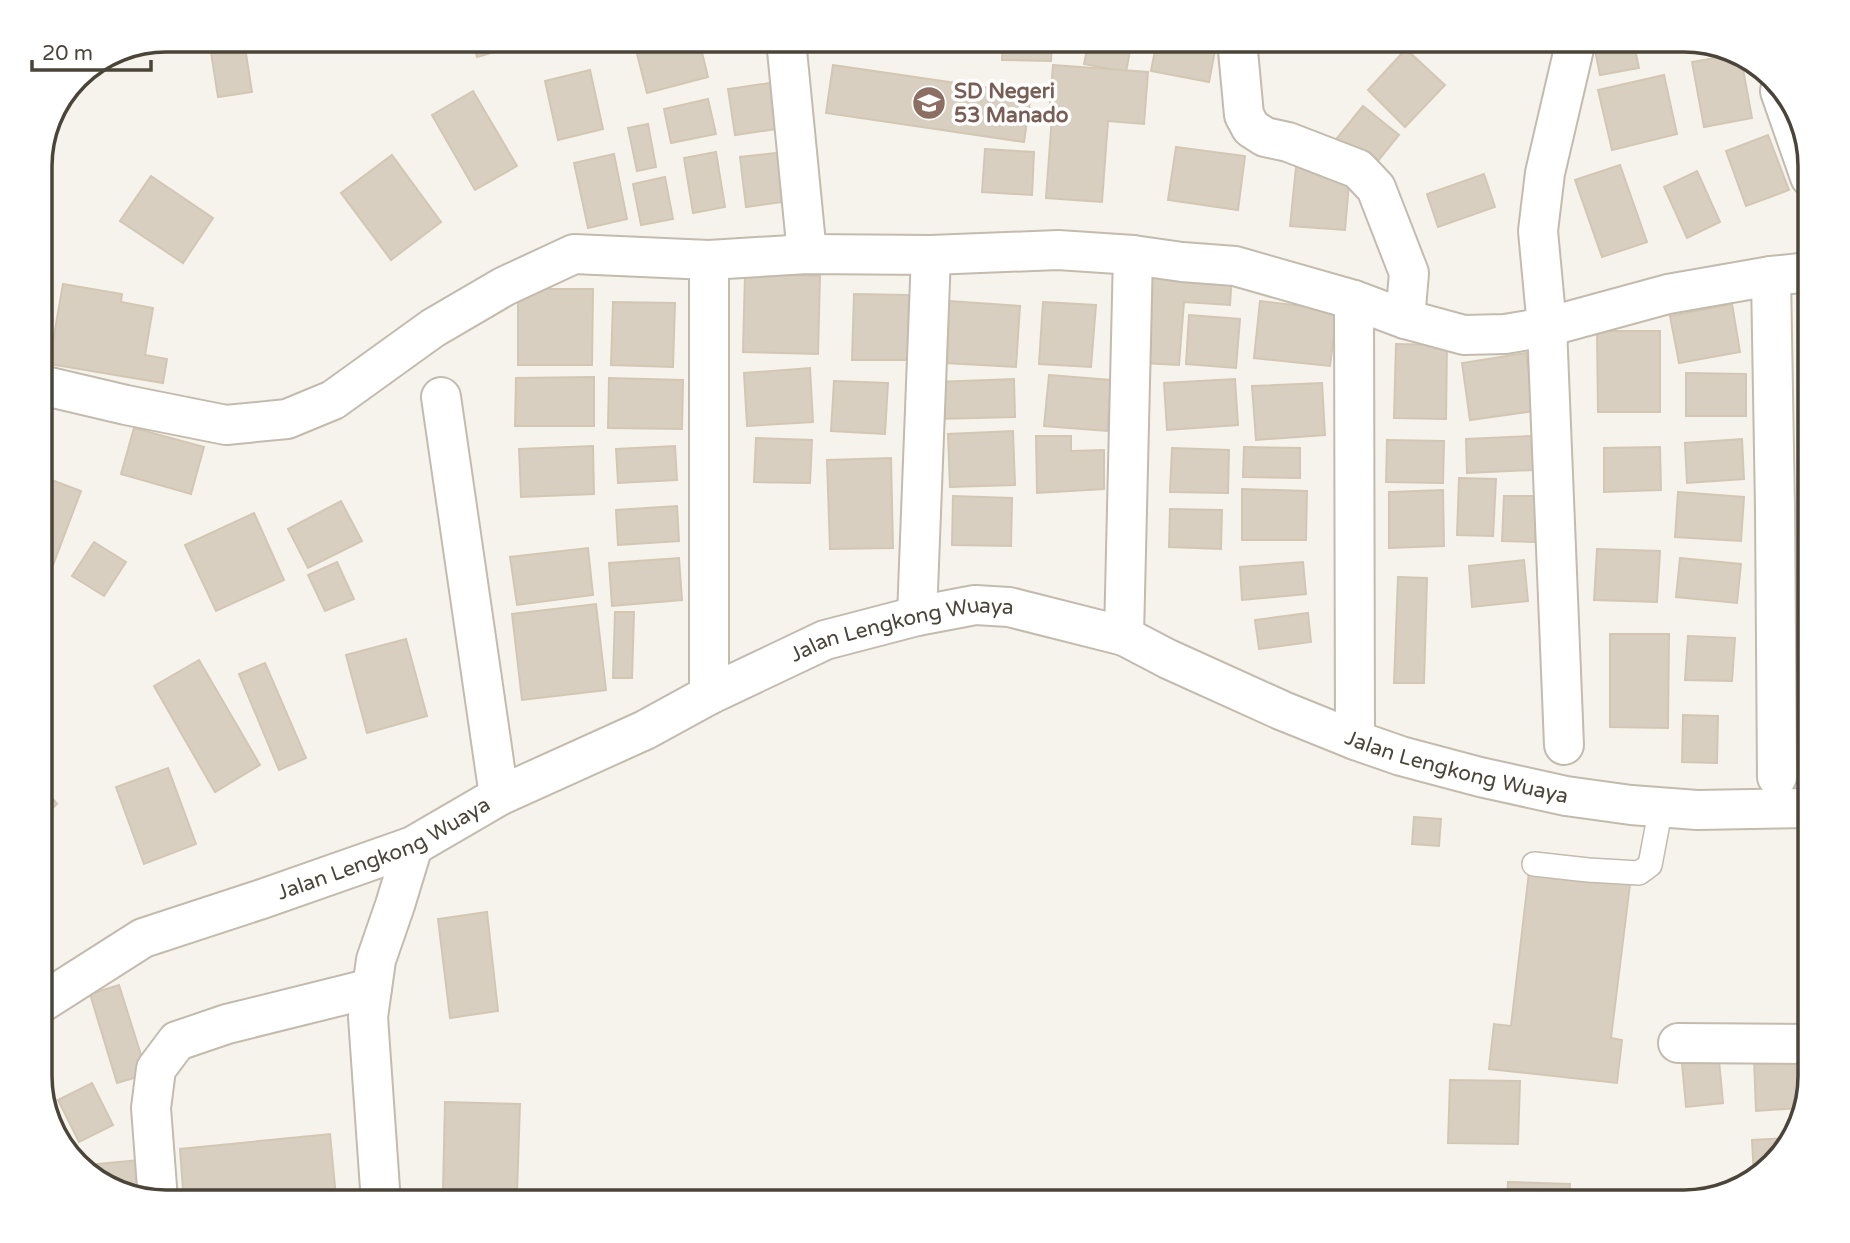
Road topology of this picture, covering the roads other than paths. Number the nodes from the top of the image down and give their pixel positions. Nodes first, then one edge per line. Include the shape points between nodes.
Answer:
1 (787, 52) edge
2 (1238, 52) edge
3 (1573, 52) edge
4 (807, 254) junction
5 (1133, 255) junction
6 (931, 256) junction
7 (709, 260) junction
8 (1798, 273) edge
9 (1771, 276) junction
10 (1354, 300) junction
11 (1405, 319) junction
12 (1547, 327) junction
13 (53, 388) edge
14 (441, 397) dead end
15 (917, 616) junction
16 (1124, 636) junction
17 (709, 695) junction
18 (1355, 740) junction
19 (1564, 745) dead end
20 (1777, 776) dead end
21 (499, 796) junction
22 (1661, 807) junction
23 (1798, 808) edge
24 (413, 846) junction
25 (1534, 864) dead end
26 (372, 988) junction
27 (53, 995) edge
28 (1678, 1043) dead end
29 (1798, 1044) edge
30 (157, 1190) edge
31 (381, 1190) edge

1 - 4 street
2 - 11 street via 1244,115 1251,128 1358,169 1376,188 1409,273
3 - 12 street via 1545,173 1538,231
4 - 6 street
4 - 7 street
5 - 6 street via 1058,250
5 - 10 street via 1235,265
5 - 16 street
6 - 15 street
7 - 13 street via 574,254 505,286 433,328 333,400 287,419 226,425
7 - 17 street
8 - 9 street
9 - 12 street via 1668,294
9 - 20 street
10 - 11 street
10 - 18 street
11 - 12 street via 1464,335
12 - 19 street
14 - 21 street
15 - 16 street, Jalan Lengkong Wuaya via 975,605 1009,607
15 - 17 street, Jalan Lengkong Wuaya via 825,640
16 - 18 street, Jalan Lengkong Wuaya
17 - 21 street, Jalan Lengkong Wuaya via 645,730
18 - 22 street, Jalan Lengkong Wuaya via 1401,756 1566,796
21 - 24 street, Jalan Lengkong Wuaya
22 - 23 street, Jalan Lengkong Wuaya
22 - 25 lane via 1650,865 1639,873
24 - 26 street via 376,960
24 - 27 street, Jalan Lengkong Wuaya via 143,938
26 - 30 street via 177,1041 156,1069 151,1108
26 - 31 street via 368,1017
28 - 29 street

